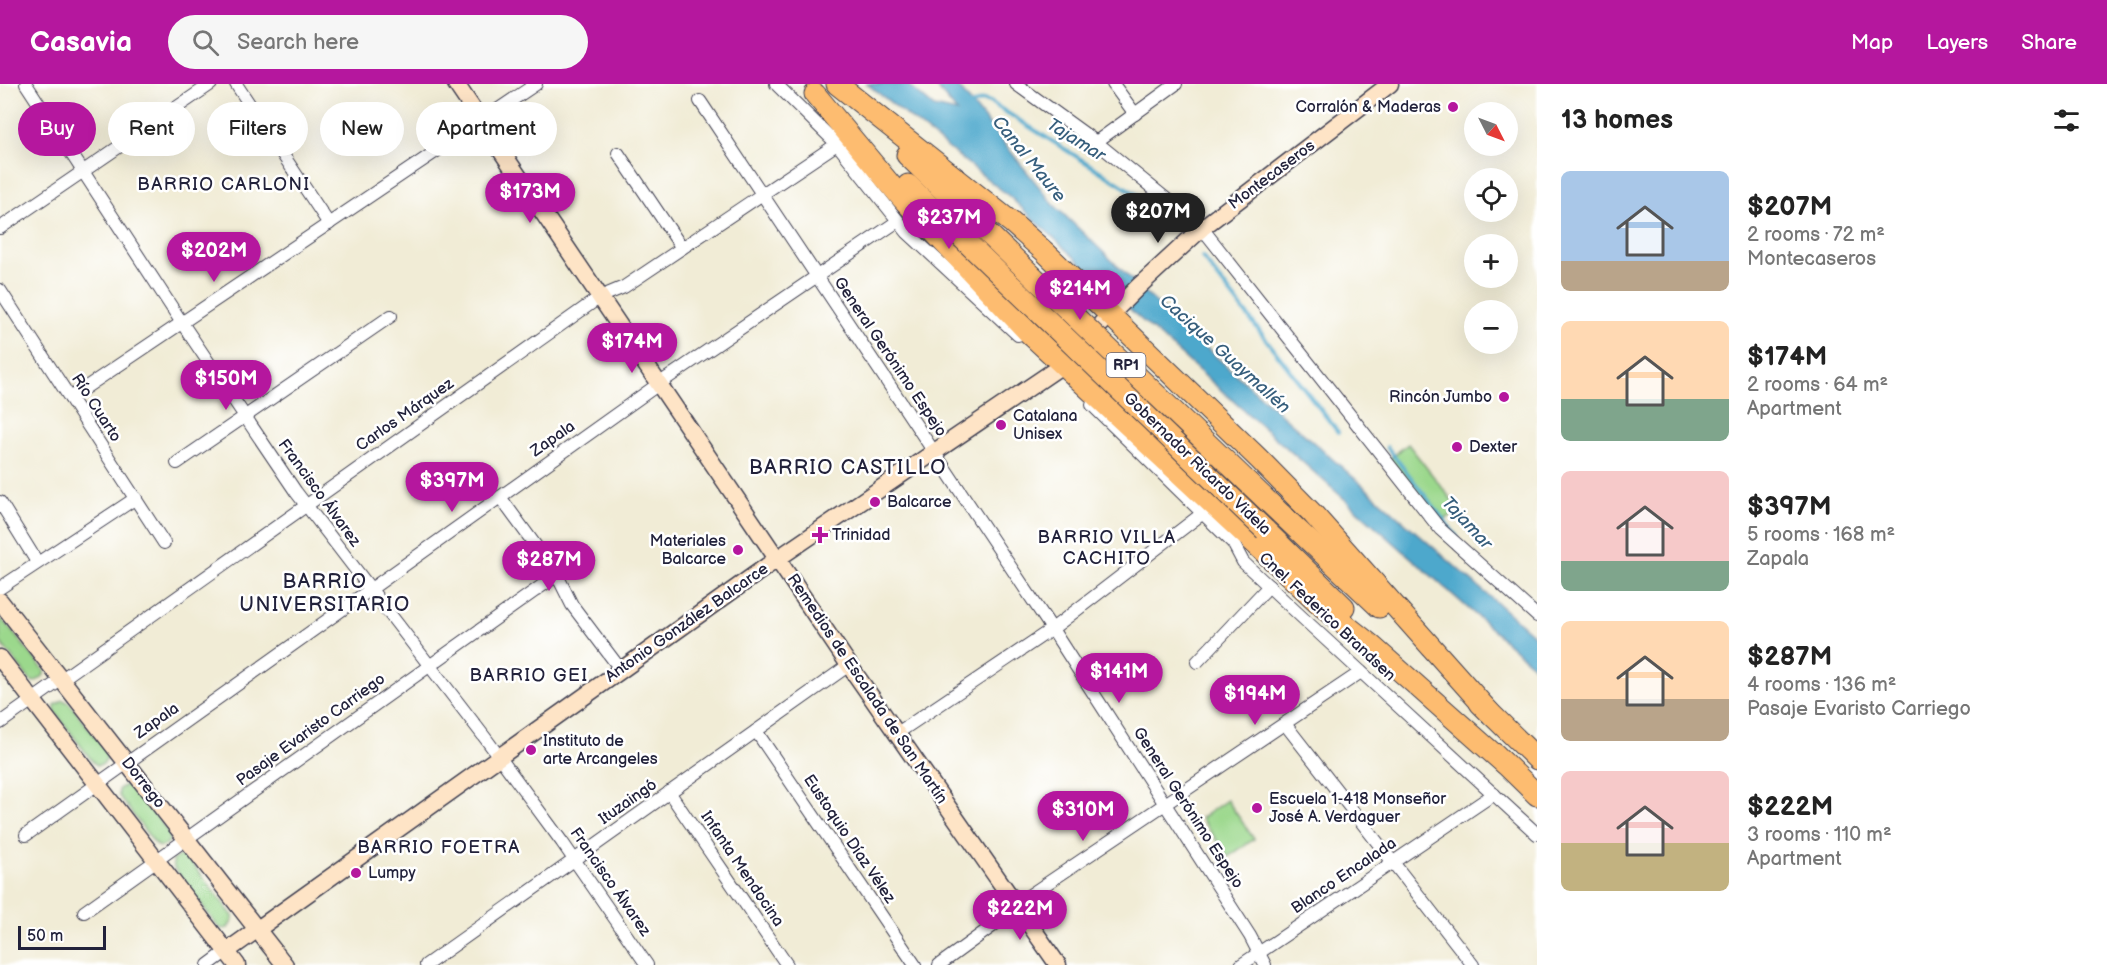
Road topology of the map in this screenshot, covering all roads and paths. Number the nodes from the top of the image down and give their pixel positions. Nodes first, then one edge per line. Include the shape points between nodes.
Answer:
1 (26, 84) edge
2 (211, 84) edge
3 (236, 84) edge
4 (456, 84) edge
5 (536, 84) edge
6 (776, 84) edge
7 (836, 84) edge
8 (1016, 84) edge
9 (1113, 84) edge
10 (1176, 84) edge
11 (1390, 84) edge
12 (809, 89) edge
13 (700, 101) dead end
14 (468, 102) edge
15 (509, 102) edge
16 (1135, 114) junction
17 (1096, 142) junction
18 (837, 144) junction
19 (618, 153) dead end
20 (429, 156) edge
21 (505, 156) edge
22 (82, 172) junction
23 (762, 194) junction
24 (898, 221) junction
25 (328, 224) junction
26 (0, 228) edge
27 (1202, 228) junction
28 (682, 248) junction
29 (817, 276) junction
30 (0, 290) edge
31 (600, 297) junction
32 (1125, 299) junction
33 (391, 316) dead end
34 (182, 324) junction
35 (1058, 367) junction
36 (660, 383) junction
37 (70, 398) junction
38 (244, 417) junction
39 (933, 452) junction
40 (177, 463) dead end
41 (500, 497) junction
42 (136, 498) junction
43 (0, 502) edge
44 (307, 504) junction
45 (1203, 513) junction
46 (164, 543) dead end
47 (777, 559) junction
48 (37, 562) junction
49 (557, 575) junction
50 (1269, 586) junction
51 (0, 588) edge
52 (370, 590) junction
53 (0, 601) edge
54 (1537, 616) edge
55 (1052, 629) junction
56 (0, 658) edge
57 (1197, 662) dead end
58 (849, 665) junction
59 (429, 667) junction
60 (621, 670) junction
61 (1360, 672) junction
62 (63, 679) junction
63 (33, 700) junction
64 (1490, 713) junction
65 (0, 723) edge
66 (1285, 724) junction
67 (756, 731) junction
68 (896, 734) junction
69 (498, 757) junction
70 (1537, 759) edge
71 (128, 762) junction
72 (1505, 764) junction
73 (97, 784) junction
74 (669, 792) junction
75 (1494, 794) junction
76 (1537, 795) edge
77 (1166, 805) junction
78 (1537, 834) edge
79 (26, 835) dead end
80 (187, 839) junction
81 (573, 860) junction
82 (155, 861) junction
83 (1393, 863) junction
84 (1015, 905) junction
85 (84, 912) dead end
86 (257, 929) junction
87 (227, 951) junction
88 (1259, 953) junction
89 (442, 960) edge
90 (208, 965) edge
91 (237, 965) edge
92 (285, 965) edge
93 (426, 965) edge
94 (647, 965) edge
95 (787, 965) edge
96 (915, 965) edge
97 (939, 965) edge
98 (1058, 965) edge
99 (1241, 965) edge
100 (1265, 965) edge
101 (1473, 965) edge

1 - 22 street, Francisco Álvarez
2 - 22 street
3 - 25 street
4 - 14 street, Remedios de Escalada de San Martín
5 - 15 street
6 - 18 street, Cnel. Federico Brandsen
7 - 32 highway via 1045,252
7 - 64 highway, Gobernador Ricardo Videla / RP1, bridge
8 - 17 street
9 - 16 street
10 - 16 street
11 - 27 street, Montecaseros
12 - 35 highway via 919,217
12 - 72 highway, Gobernador Ricardo Videla / RP1, bridge
13 - 23 street, General Gerónimo Espejo
16 - 17 street
17 - 27 street
18 - 23 street, Carlos Márquez
18 - 24 street, Cnel. Federico Brandsen
19 - 28 street
20 - 25 street
21 - 31 street, Remedios de Escalada de San Martín
22 - 26 street
22 - 34 street, Francisco Álvarez
23 - 28 street, Carlos Márquez
23 - 29 street, General Gerónimo Espejo
24 - 29 street, Zapala
24 - 35 street, Cnel. Federico Brandsen
25 - 34 street
27 - 32 street, Montecaseros
27 - 54 street via 1440,529
28 - 31 street, Carlos Márquez via 624,287
29 - 36 street, Zapala
29 - 39 street, General Gerónimo Espejo
30 - 37 street, Río Cuarto
31 - 36 street, Remedios de Escalada de San Martín
31 - 44 street, Carlos Márquez
32 - 35 street, Antonio González Balcarce
32 - 64 highway via 1259,459
33 - 38 street
34 - 37 street
34 - 38 street, Francisco Álvarez
35 - 39 street, Antonio González Balcarce
35 - 45 street, Cnel. Federico Brandsen
35 - 72 highway via 1323,607
36 - 41 street, Zapala
36 - 47 street, Remedios de Escalada de San Martín
37 - 42 street, Río Cuarto
38 - 40 street
38 - 44 street, Francisco Álvarez
39 - 47 street, Antonio González Balcarce
39 - 55 street, General Gerónimo Espejo
41 - 49 street
41 - 52 street, Zapala
42 - 46 street, Río Cuarto
42 - 48 street
43 - 48 street
44 - 52 street, Francisco Álvarez
44 - 62 street, Carlos Márquez
45 - 50 street, Cnel. Federico Brandsen
45 - 55 street
47 - 58 street, Remedios de Escalada de San Martín
47 - 60 street, Antonio González Balcarce
48 - 51 street
49 - 59 street, Pasaje Evaristo Carriego
49 - 60 street via 572,605
50 - 57 street
50 - 61 street, Cnel. Federico Brandsen
52 - 59 street, Francisco Álvarez
52 - 71 street, Zapala
53 - 62 street, Dorrego
55 - 68 street
55 - 77 street, General Gerónimo Espejo
56 - 63 street
58 - 67 street, Ituzaingó
58 - 68 street, Remedios de Escalada de San Martín
59 - 69 street, Francisco Álvarez
59 - 80 street, Pasaje Evaristo Carriego
60 - 69 street, Antonio González Balcarce
61 - 66 street
61 - 75 street, Cnel. Federico Brandsen
62 - 63 street, Carlos Márquez
62 - 71 street, Dorrego
63 - 65 street, Carlos Márquez
63 - 73 street
64 - 70 highway, Gobernador Ricardo Videla / RP1
66 - 77 street
66 - 83 street
67 - 74 street, Ituzaingó
67 - 96 street, Eustoquio Díaz Vélez
68 - 84 street, Remedios de Escalada de San Martín
69 - 81 street, Francisco Álvarez
69 - 86 street, Antonio González Balcarce
71 - 73 street, Zapala
71 - 80 street, Dorrego
72 - 76 highway, Gobernador Ricardo Videla / RP1
73 - 79 street, Zapala
73 - 82 street
74 - 81 street, Ituzaingó
74 - 95 street, Infanta Mendocina
75 - 78 street, Cnel. Federico Brandsen
75 - 83 street, Blanco Encalada
77 - 84 street
77 - 88 street, General Gerónimo Espejo
80 - 82 street, Pasaje Evaristo Carriego
80 - 86 street, Dorrego
81 - 89 street, Ituzaingó
81 - 94 street, Francisco Álvarez
82 - 85 street, Pasaje Evaristo Carriego
82 - 87 street
83 - 88 street, Blanco Encalada
83 - 101 street
84 - 97 street
84 - 98 street, Remedios de Escalada de San Martín
86 - 87 street, Antonio González Balcarce
86 - 92 street, Dorrego
87 - 90 street, Antonio González Balcarce
87 - 91 street
88 - 99 street, Blanco Encalada
88 - 100 street, General Gerónimo Espejo
89 - 93 street, Ituzaingó

